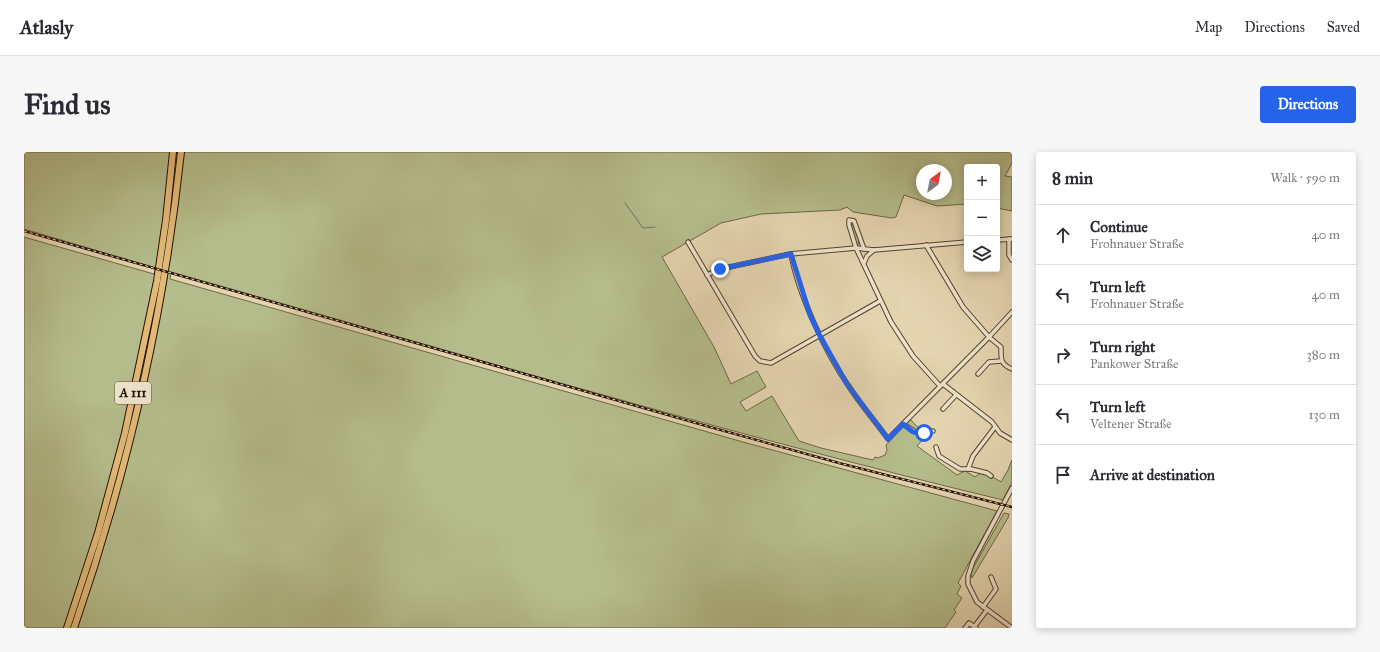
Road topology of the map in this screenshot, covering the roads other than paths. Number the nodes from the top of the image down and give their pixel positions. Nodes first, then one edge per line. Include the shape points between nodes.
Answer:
1 (173, 152) edge
2 (181, 152) edge
3 (1010, 239) edge
4 (1000, 240) edge
5 (688, 242) dead end
6 (964, 242) edge
7 (926, 245) junction
8 (856, 248) junction
9 (864, 249) junction
10 (874, 250) junction
11 (791, 254) junction
12 (1012, 260) edge
13 (864, 263) junction
14 (707, 275) junction
15 (880, 301) junction
16 (1012, 312) edge
17 (820, 336) junction
18 (990, 337) junction
19 (1001, 361) junction
20 (1012, 369) edge
21 (978, 374) dead end
22 (942, 385) junction
23 (956, 395) junction
24 (943, 409) dead end
25 (903, 424) junction
26 (995, 427) junction
27 (933, 431) dead end
28 (1011, 438) edge
29 (936, 447) dead end
30 (968, 469) junction
31 (991, 476) dead end
32 (1012, 488) edge
33 (991, 577) dead end
34 (983, 607) junction
35 (987, 610) junction
36 (975, 627) edge
37 (67, 628) edge
38 (74, 628) edge
39 (965, 628) edge
40 (1012, 628) edge

1 - 37 highway, A 111 via 158,281 125,433 98,533
2 - 38 highway, A 111 via 164,281 132,435 105,535
3 - 4 street
3 - 12 street via 1009,255
5 - 14 street
6 - 7 street
7 - 10 street
7 - 18 street via 963,308
8 - 9 street
8 - 9 street via 849,220 854,221
8 - 11 street
8 - 13 street
9 - 10 street
10 - 13 street via 865,258
11 - 14 street via 720,269
11 - 17 street via 810,315
13 - 15 street
14 - 17 street via 760,361 771,363
15 - 17 street
15 - 22 street via 907,348
16 - 18 street
17 - 25 street via 847,384 888,439
18 - 19 street via 1001,347
18 - 22 street
19 - 20 street
19 - 21 street via 990,362
22 - 23 street
22 - 25 street
23 - 24 street
23 - 26 street
25 - 27 street via 916,432
26 - 28 street via 1000,433
26 - 30 street via 973,456
29 - 30 street via 939,456 960,469
30 - 31 street
32 - 34 street via 973,561 968,576 968,584 974,597
33 - 34 street via 996,589
34 - 35 street
35 - 36 street
35 - 40 street
36 - 39 street via 969,623

